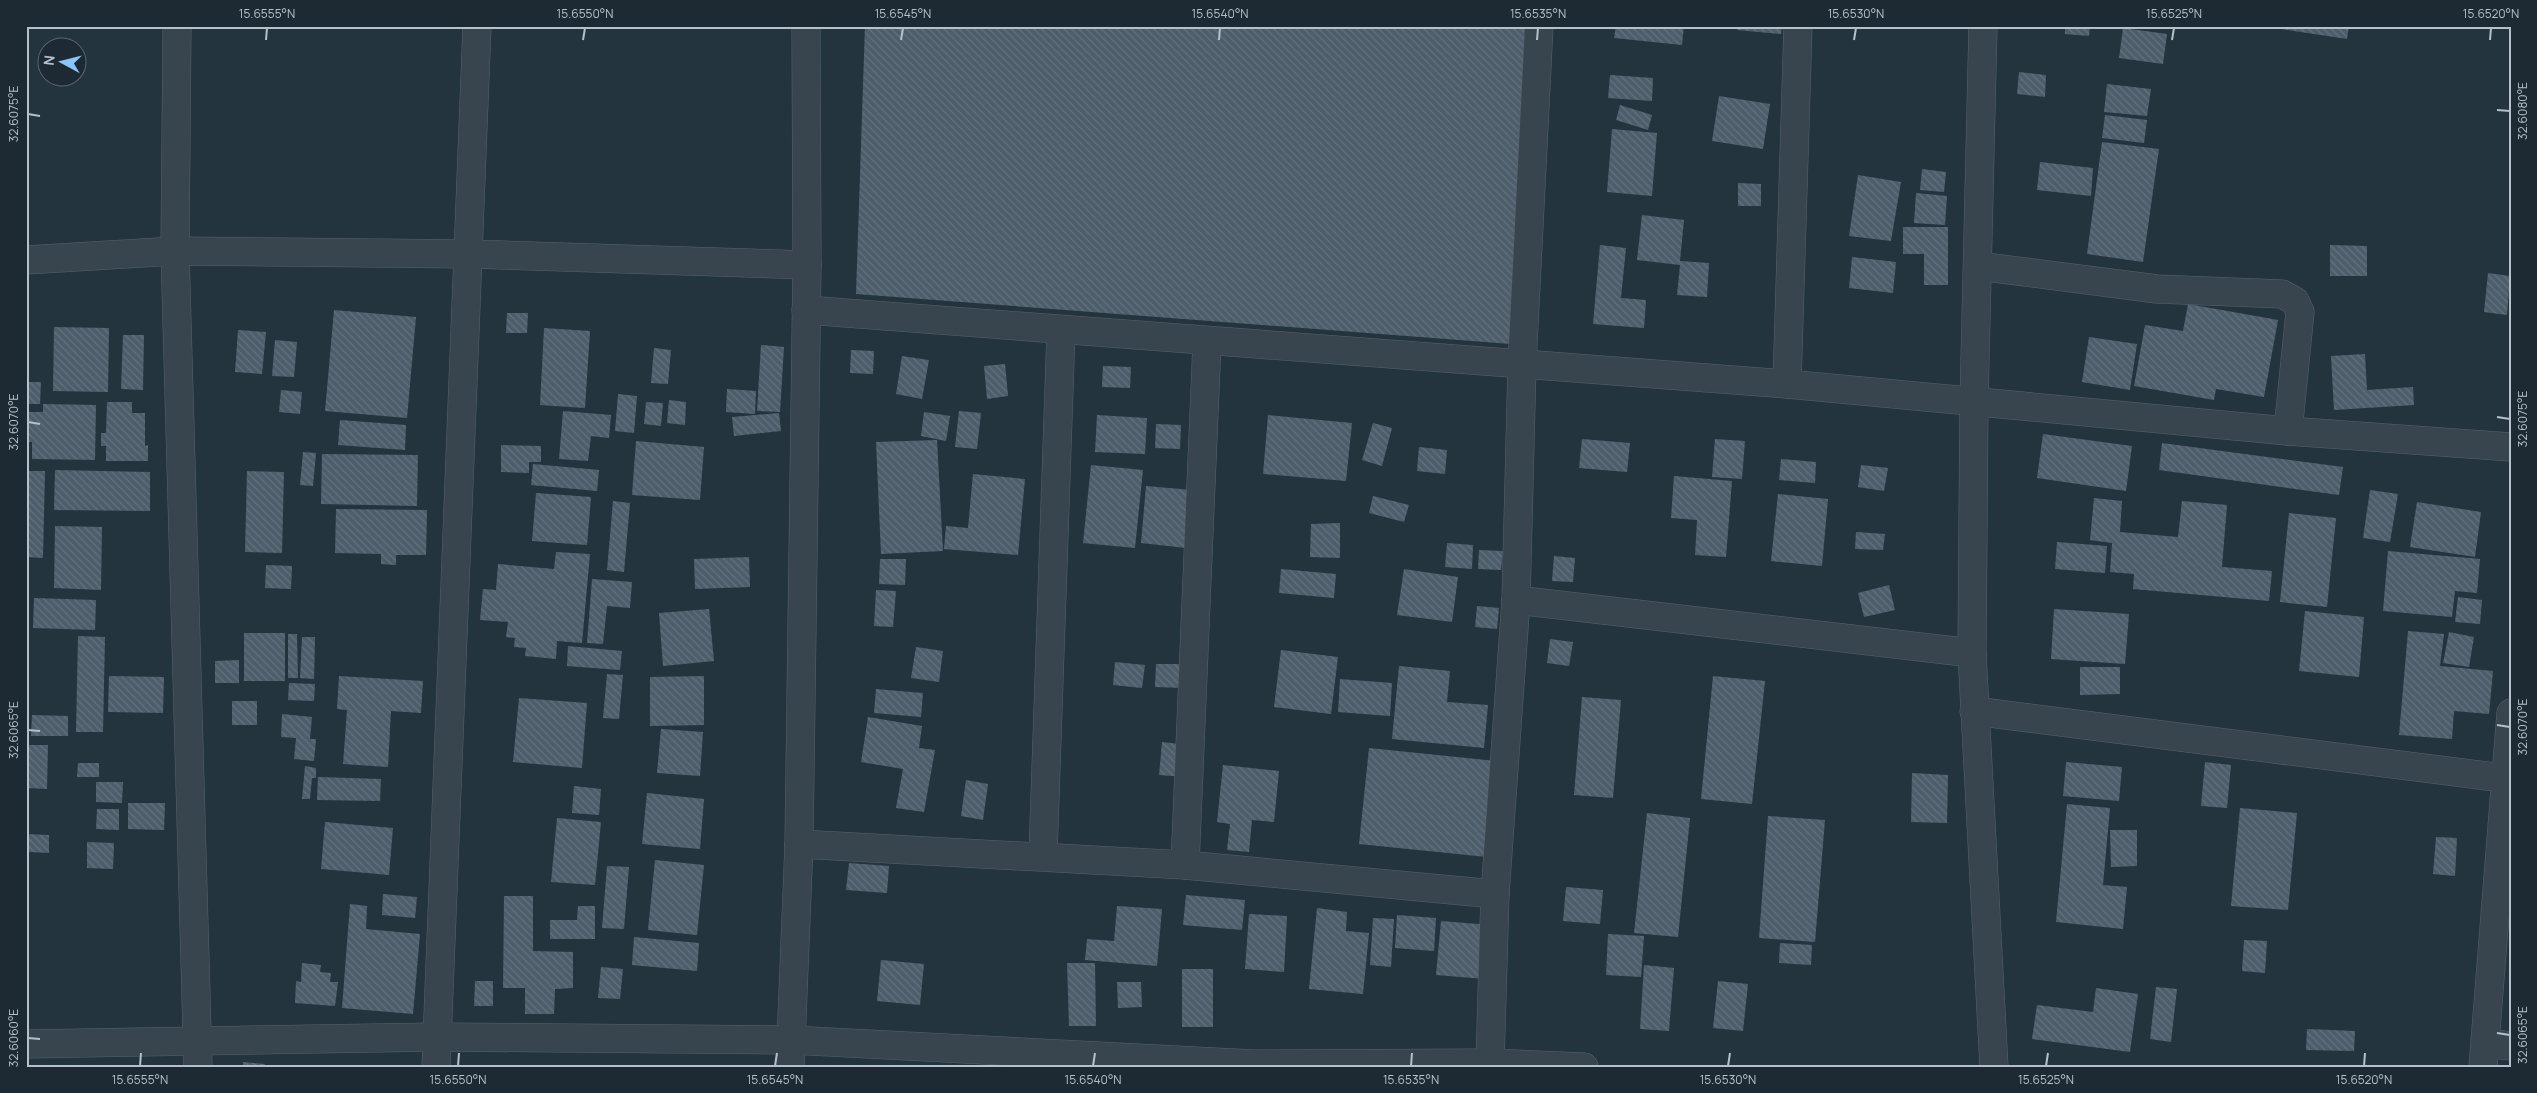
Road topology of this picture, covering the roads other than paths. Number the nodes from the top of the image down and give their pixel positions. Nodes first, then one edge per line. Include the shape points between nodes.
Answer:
1 (177, 26) edge
2 (477, 26) edge
3 (806, 26) edge
4 (1538, 26) edge
5 (1798, 26) edge
6 (1983, 26) edge
7 (175, 251) junction
8 (470, 254) junction
9 (26, 260) edge
10 (807, 265) junction
11 (1978, 266) junction
12 (806, 310) junction
13 (1061, 331) junction
14 (1207, 342) junction
15 (1522, 365) junction
16 (1787, 384) junction
17 (1974, 402) junction
18 (2288, 431) junction
19 (2511, 447) edge
20 (1516, 600) junction
21 (1972, 653) junction
22 (1974, 712) junction
23 (2511, 713) edge
24 (2508, 779) edge
25 (799, 844) junction
26 (1043, 855) junction
27 (1185, 865) junction
28 (1495, 894) junction
29 (436, 1037) junction
30 (790, 1040) junction
31 (26, 1044) edge
32 (2493, 1052) edge
33 (198, 1054) edge
34 (1080, 1061) edge
35 (1490, 1063) junction
36 (1253, 1066) edge
37 (436, 1067) edge
38 (790, 1067) edge
39 (1564, 1067) edge
40 (1584, 1067) edge
41 (1994, 1067) edge

1 - 7 street
2 - 8 street
3 - 10 street
4 - 15 street
5 - 16 street
6 - 11 street
7 - 8 street
7 - 9 street
7 - 33 street
8 - 10 street
8 - 29 street
10 - 12 street
11 - 17 street
11 - 18 street via 2157,290 2282,294 2295,301 2300,312
12 - 13 street
12 - 25 street
13 - 14 street
13 - 26 street
14 - 15 street
14 - 27 street
15 - 16 street
15 - 20 street
16 - 17 street
17 - 18 street
17 - 21 street
18 - 19 street
20 - 21 street
20 - 28 street
21 - 22 street
22 - 24 street
22 - 41 street
23 - 24 street
24 - 32 street
25 - 26 street
25 - 30 street
26 - 27 street
27 - 28 street
28 - 35 street
29 - 30 street
29 - 33 street
29 - 37 street
30 - 34 street
30 - 38 street
31 - 33 street
34 - 36 street
35 - 36 street
35 - 39 street
39 - 40 street

